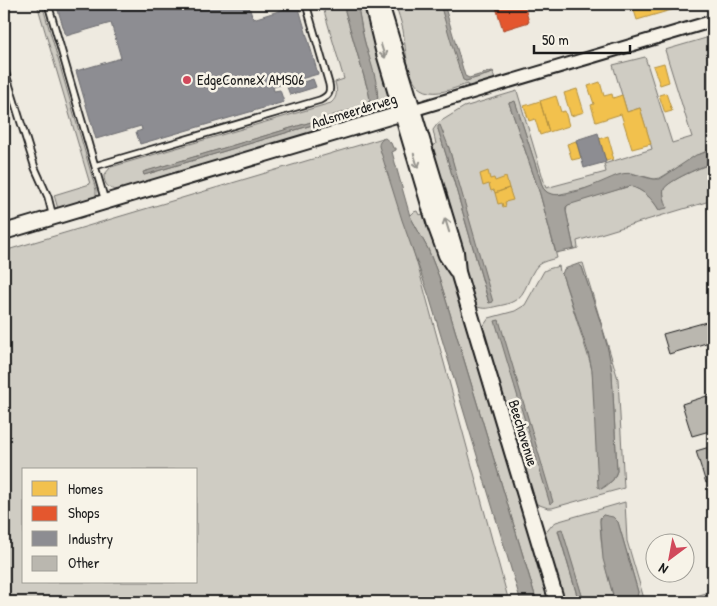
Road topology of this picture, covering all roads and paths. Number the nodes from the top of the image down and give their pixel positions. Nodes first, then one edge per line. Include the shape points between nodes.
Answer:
1 (48, 4) edge
2 (306, 4) edge
3 (372, 4) edge
4 (382, 4) edge
5 (713, 21) edge
6 (4, 68) edge
7 (408, 112) junction
8 (95, 166) junction
9 (105, 202) junction
10 (53, 217) junction
11 (4, 232) edge
12 (557, 602) edge

1 - 8 lane
2 - 8 lane via 328,79 330,90 327,96
3 -> 7 street, Beechavenue via 380,41
4 - 7 street, Beechavenue
5 - 7 street, Aalsmeerderweg
6 - 10 lane
7 - 9 street, Aalsmeerderweg
7 - 12 street, Beechavenue via 456,252 458,272
8 - 9 lane
9 - 10 street, Aalsmeerderweg
10 - 11 street, Aalsmeerderweg

